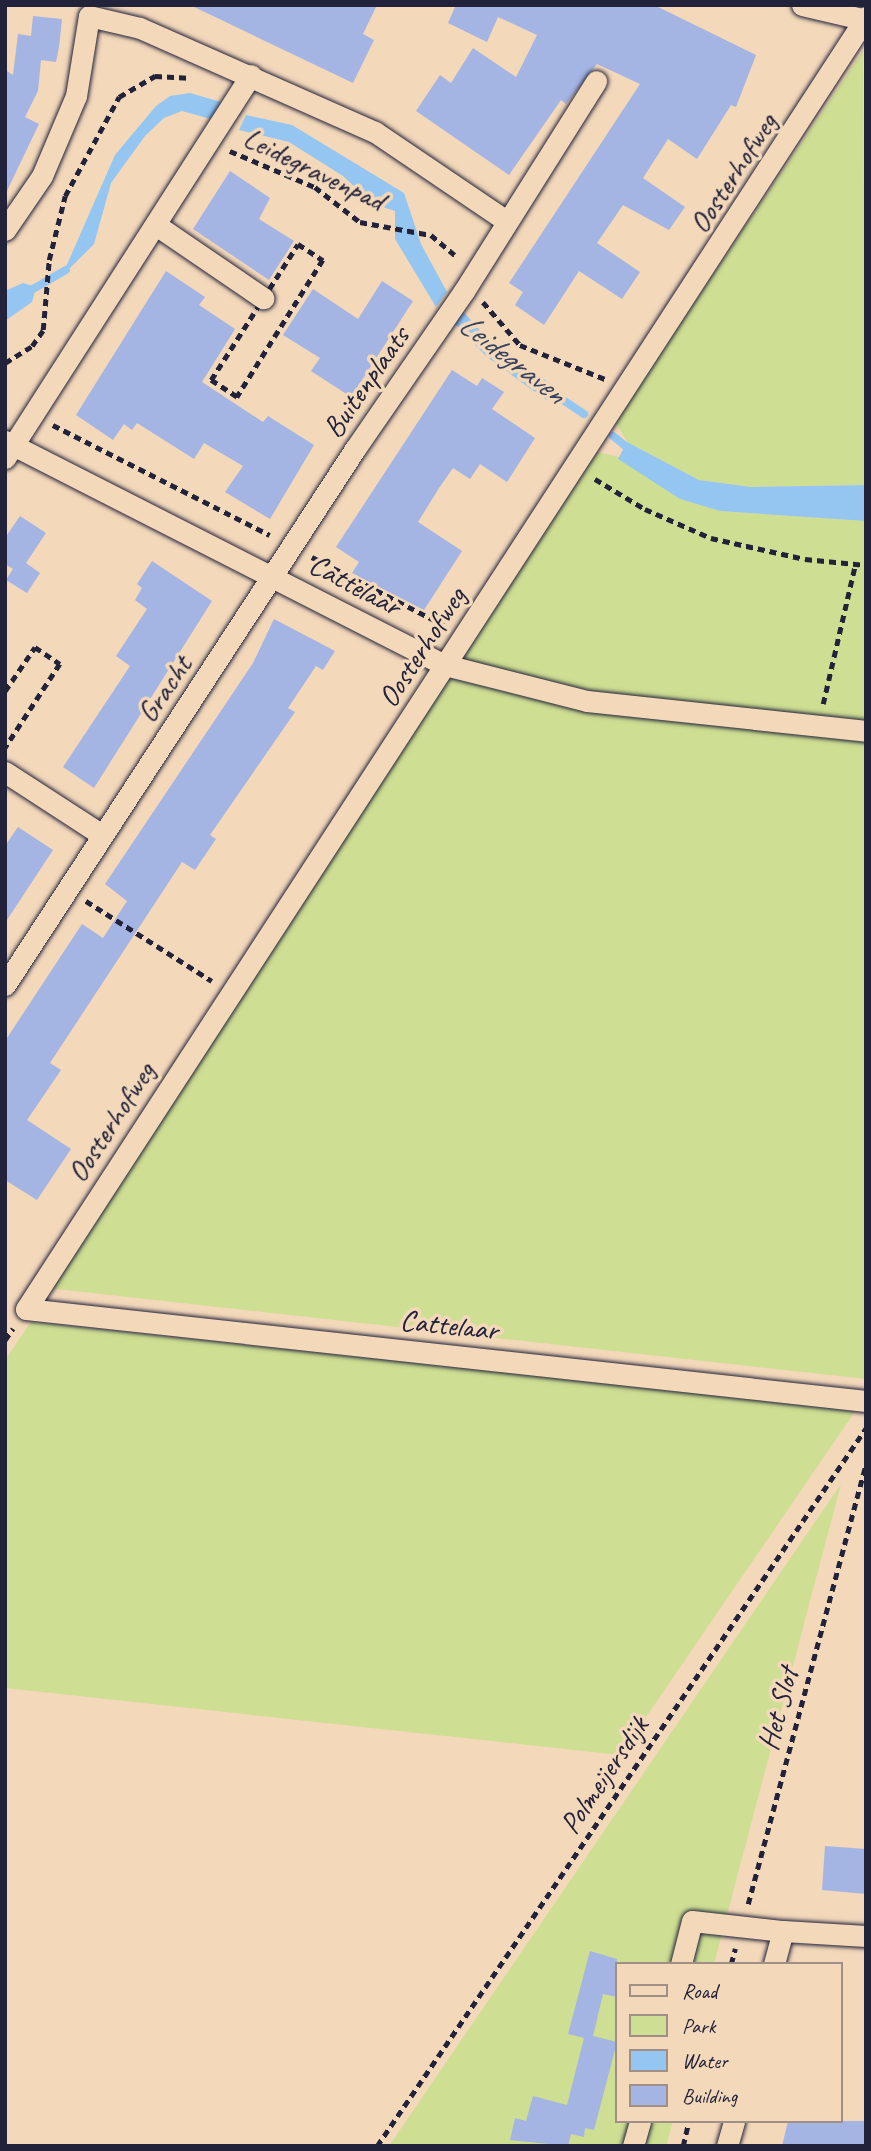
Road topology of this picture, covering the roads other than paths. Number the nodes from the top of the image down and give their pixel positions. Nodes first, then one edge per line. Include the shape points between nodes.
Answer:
1 (802, 5) edge
2 (865, 19) edge
3 (251, 75) junction
4 (596, 81) dead end
5 (505, 220) junction
6 (156, 225) junction
7 (5, 230) edge
8 (263, 298) dead end
9 (8, 448) edge
10 (275, 576) junction
11 (445, 666) junction
12 (866, 731) edge
13 (5, 772) edge
14 (102, 835) junction
15 (5, 985) edge
16 (26, 1309) joint
17 (866, 1401) edge
18 (783, 1931) junction
19 (866, 1936) edge
20 (682, 1962) edge
21 (775, 1962) edge
22 (639, 2123) edge
23 (733, 2123) edge
24 (633, 2146) edge
25 (727, 2146) edge

1 - 2 street
2 - 11 street, Oosterhofweg
3 - 5 street via 375,132
3 - 6 street
3 - 7 street via 140,28 89,16 76,96 42,176
4 - 5 street, Buitenplaats
5 - 10 street, Buitenplaats via 468,286
6 - 8 street
6 - 9 street
9 - 10 street, Cattelaar
10 - 11 street, Cattelaar
10 - 14 street, Gracht
11 - 12 street, Cattelaar via 587,701
11 - 16 street, Oosterhofweg
13 - 14 street
14 - 15 street, Gracht
16 - 17 street, Cattelaar
18 - 19 street
18 - 20 street via 692,1921
18 - 21 street
22 - 24 street
23 - 25 street

